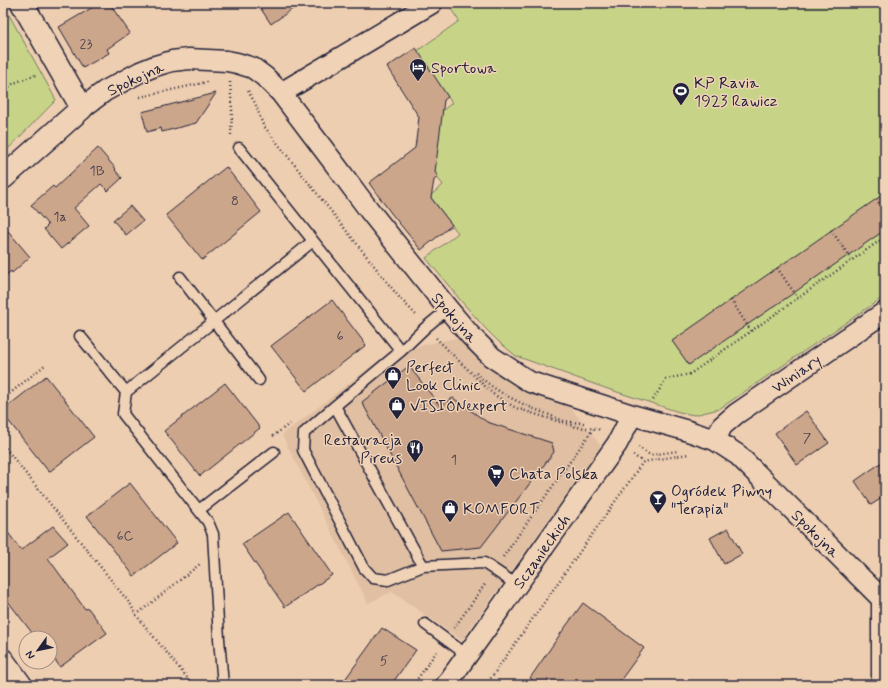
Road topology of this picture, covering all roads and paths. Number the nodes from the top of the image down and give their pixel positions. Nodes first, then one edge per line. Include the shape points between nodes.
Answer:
1 (22, 3) edge
2 (432, 3) edge
3 (39, 74) dead end
4 (124, 81) junction
5 (211, 81) dead end
6 (3, 82) edge
7 (235, 82) dead end
8 (246, 88) dead end
9 (3, 91) edge
10 (281, 93) junction
11 (82, 108) junction
12 (239, 148) joint
13 (3, 178) edge
14 (876, 199) dead end
15 (885, 212) edge
16 (832, 230) dead end
17 (885, 237) edge
18 (313, 241) junction
19 (852, 260) junction
20 (777, 268) dead end
21 (180, 277) dead end
22 (798, 298) junction
23 (731, 300) dead end
24 (448, 309) junction
25 (885, 312) edge
26 (214, 321) junction
27 (426, 327) junction
28 (751, 331) junction
29 (80, 336) dead end
30 (401, 351) junction
31 (45, 365) dead end
32 (259, 380) dead end
33 (126, 392) junction
34 (3, 399) edge
35 (335, 406) junction
36 (640, 418) junction
37 (716, 440) junction
38 (617, 444) junction
39 (3, 445) edge
40 (274, 452) dead end
41 (694, 453) dead end
42 (643, 462) junction
43 (199, 510) junction
44 (214, 554) junction
45 (423, 566) junction
46 (517, 585) junction
47 (884, 601) edge
48 (136, 615) junction
49 (424, 624) dead end
50 (467, 655) junction
51 (3, 659) edge
52 (22, 685) edge
53 (193, 685) edge
54 (223, 685) edge
55 (446, 685) edge
56 (486, 685) edge
57 (882, 685) edge

1 - 11 street
2 - 10 street
3 - 9 path
4 - 5 path via 134,98
4 - 10 street, Spokojna via 140,72 172,61 209,60 235,62 253,68
4 - 11 street, Spokojna
6 - 9 path
7 - 12 path via 230,79 231,138
8 - 27 path via 263,125 398,296
10 - 24 street, Spokojna
11 - 13 street
12 - 18 lane
14 - 15 path
16 - 19 path
17 - 19 path
18 - 26 lane
18 - 30 lane
19 - 22 path
20 - 22 path
21 - 26 lane
22 - 28 path
23 - 28 path
24 - 27 lane
24 - 36 street, Spokojna via 492,358 530,382
25 - 37 street, Winiary via 736,414 722,426
26 - 32 lane
26 - 33 lane
27 - 30 lane
27 - 38 path via 493,394 516,408 576,427 598,429
28 - 36 path via 690,374 666,379
29 - 33 lane
30 - 35 lane
31 - 34 path
33 - 43 lane via 123,414
35 - 45 lane
35 - 45 lane via 304,433 303,450 364,568 373,578 388,580
36 - 37 street, Spokojna
36 - 38 street, Sczanieckich
37 - 47 street, Spokojna via 738,455
38 - 42 path
38 - 46 street, Sczanieckich
39 - 48 path
40 - 43 lane
41 - 42 path
42 - 56 path
43 - 44 lane via 213,534
44 - 48 path
44 - 54 lane
45 - 46 lane via 484,563
46 - 50 street, Sczanieckich
47 - 57 street
48 - 53 path
49 - 50 lane
50 - 55 street, Sczanieckich
51 - 52 street

